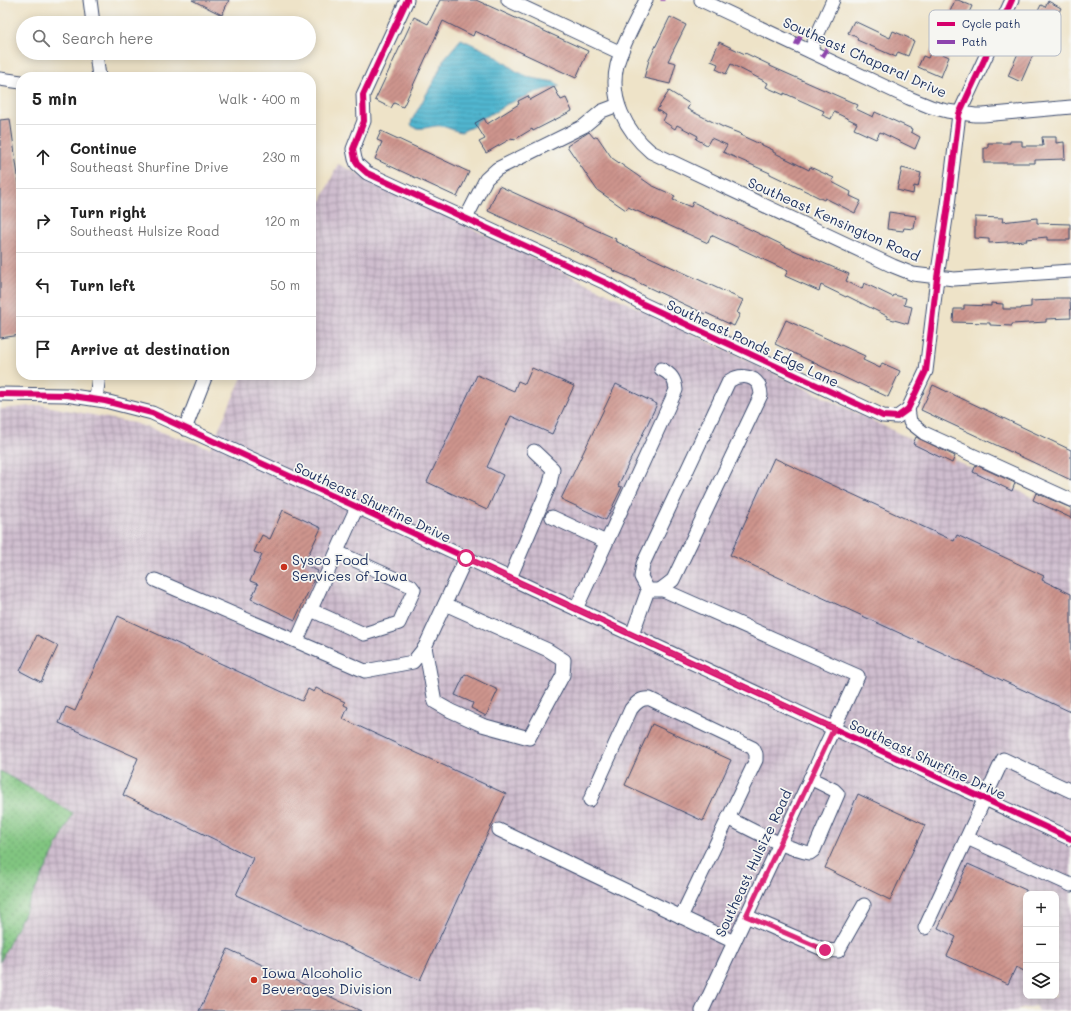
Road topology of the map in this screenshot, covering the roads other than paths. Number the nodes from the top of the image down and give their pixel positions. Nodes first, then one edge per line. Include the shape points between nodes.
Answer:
1 (90, 0) edge
2 (408, 0) edge
3 (508, 0) edge
4 (646, 0) edge
5 (701, 0) edge
6 (833, 0) edge
7 (1012, 0) edge
8 (1007, 10) edge
9 (92, 16) edge
10 (810, 51) junction
11 (621, 53) junction
12 (986, 56) edge
13 (97, 60) edge
14 (99, 72) edge
15 (0, 79) edge
16 (16, 81) edge
17 (618, 104) junction
18 (1071, 107) edge
19 (959, 114) junction
20 (466, 218) junction
21 (1071, 271) edge
22 (937, 278) junction
23 (661, 369) dead end
24 (98, 380) edge
25 (204, 380) edge
26 (0, 394) edge
27 (96, 399) junction
28 (908, 410) junction
29 (185, 429) junction
30 (534, 451) dead end
31 (1071, 500) edge
32 (357, 507) junction
33 (552, 517) dead end
34 (606, 542) junction
35 (337, 552) junction
36 (466, 558) junction
37 (510, 578) junction
38 (155, 580) dead end
39 (655, 589) junction
40 (445, 604) junction
41 (576, 608) junction
42 (311, 610) junction
43 (632, 635) junction
44 (297, 640) junction
45 (426, 647) junction
46 (834, 728) junction
47 (810, 778) junction
48 (1071, 791) edge
49 (985, 799) junction
50 (590, 800) dead end
51 (728, 818) junction
52 (499, 830) dead end
53 (967, 838) junction
54 (1071, 839) edge
55 (780, 843) junction
56 (1071, 885) edge
57 (864, 905) dead end
58 (746, 916) junction
59 (681, 917) junction
60 (925, 928) dead end
61 (734, 942) junction
62 (702, 1011) edge

1 - 9 street
2 - 20 street, Southeast Ponds Edge Lane via 363,95 364,121 353,149 355,159 367,173
3 - 11 street
4 - 11 street, Southeast Kensington Road
5 - 10 street, Southeast Chaparal Drive
6 - 10 street
7 - 8 street
10 - 19 street, Southeast Chaparal Drive via 914,100
11 - 17 street, Southeast Kensington Road via 615,80
12 - 19 street
13 - 14 street
15 - 16 street
17 - 20 street via 602,111 584,126 497,169 486,179
17 - 22 street, Southeast Kensington Road via 630,130 651,152 663,159 893,266 913,274
18 - 19 street, Southeast Chaparal Drive via 982,115
19 - 22 street
20 - 28 street, Southeast Ponds Edge Lane via 882,416 897,417
21 - 22 street, Southeast Kensington Road
22 - 28 street via 926,371
23 - 34 street via 670,373 676,382 676,390
24 - 27 street
25 - 29 street
26 - 27 street, Southeast Shurfine Drive via 66,395
27 - 29 street, Southeast Shurfine Drive via 152,413
28 - 31 street via 910,422 924,433
29 - 32 street, Southeast Shurfine Drive
30 - 37 street via 553,469 550,484
32 - 35 street
32 - 36 street, Southeast Shurfine Drive
33 - 34 street
34 - 41 street
35 - 42 street
35 - 42 street via 411,586 414,590 399,623 364,634
36 - 37 street, Southeast Shurfine Drive
36 - 40 street
37 - 41 street, Southeast Shurfine Drive
38 - 44 street
39 - 39 street via 641,577 643,564 729,381 743,376 753,379 759,386 761,395 673,580
39 - 43 street
39 - 46 street, Southeast Hulsize Road via 858,676
40 - 45 street
40 - 45 street via 548,650 564,660 563,675 529,738 482,725 436,702
41 - 43 street, Southeast Shurfine Drive
42 - 44 street
43 - 46 street, Southeast Shurfine Drive
44 - 45 street via 365,671 413,662
46 - 47 street, Southeast Hulsize Road
46 - 49 street, Southeast Shurfine Drive
47 - 55 street, Southeast Hulsize Road
47 - 55 street via 838,794 814,850 810,853 805,852
48 - 49 street via 1002,759
49 - 53 street
49 - 54 street, Southeast Shurfine Drive
50 - 51 street via 631,709 636,702 644,698 753,748 756,760
51 - 55 street
51 - 59 street
52 - 59 street
53 - 56 street
53 - 60 street
55 - 58 street, Southeast Hulsize Road
57 - 58 street via 838,951 825,950
58 - 61 street, Southeast Hulsize Road
59 - 61 street
61 - 62 street, Southeast Hulsize Road

